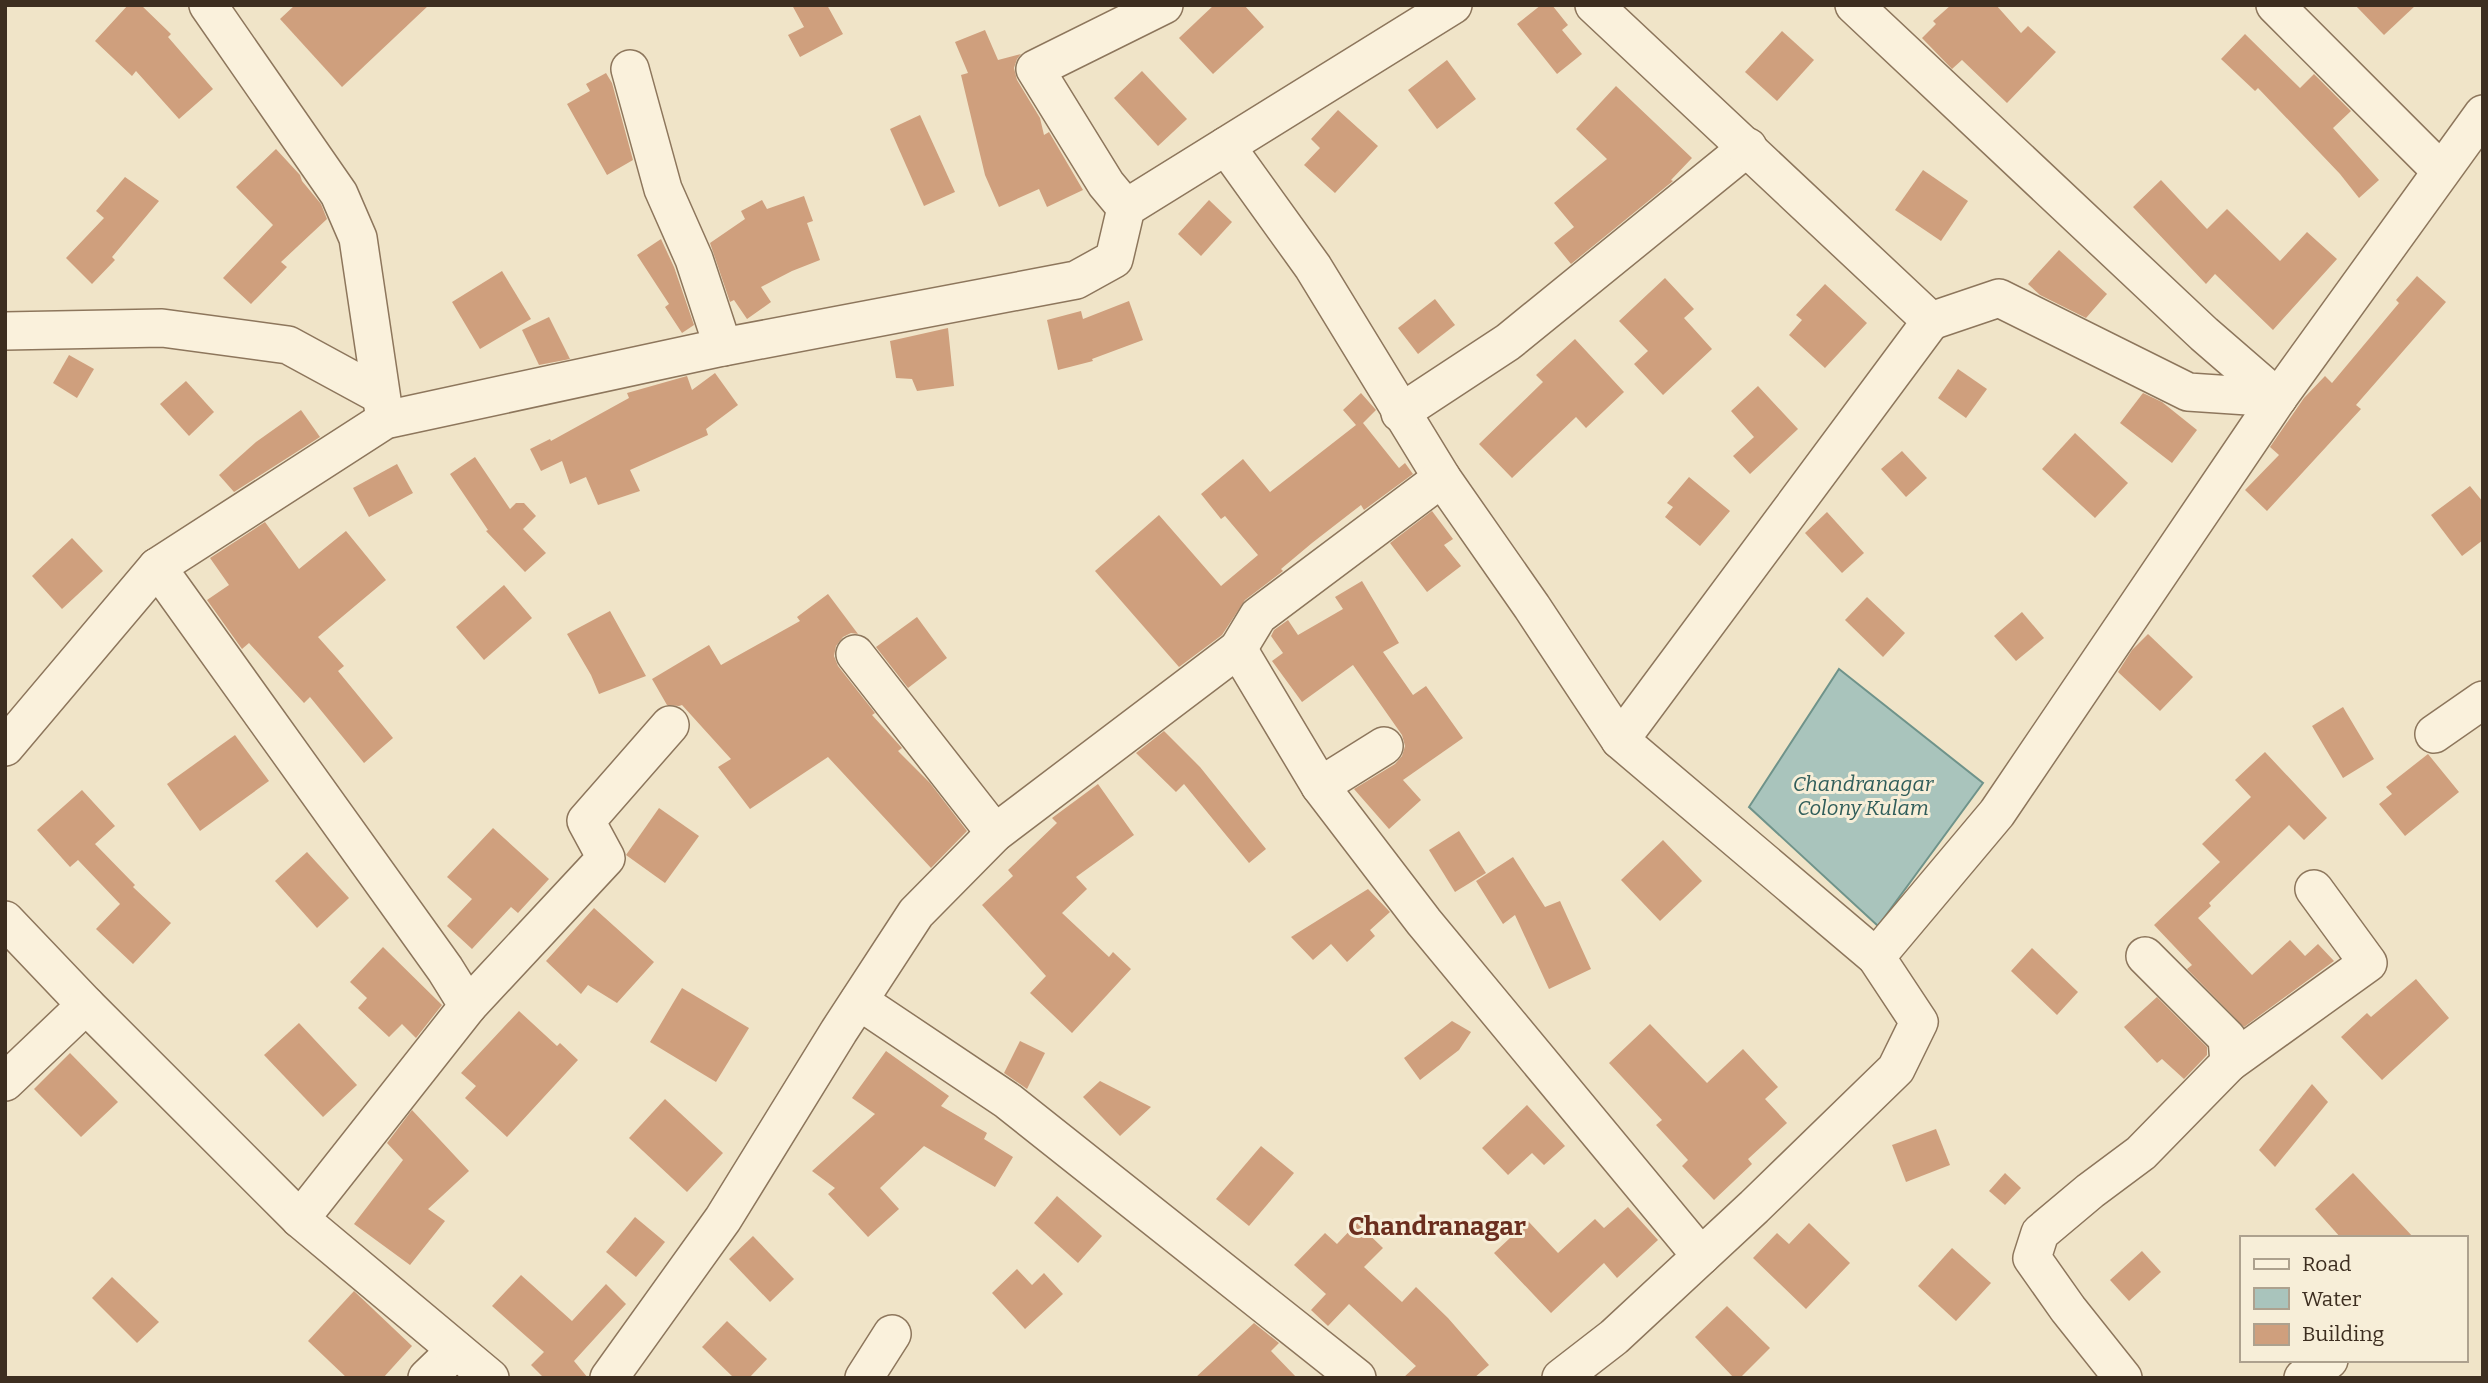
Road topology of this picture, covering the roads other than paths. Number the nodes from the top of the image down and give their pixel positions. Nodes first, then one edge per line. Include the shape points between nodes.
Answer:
1 (1164, 5) edge
2 (1453, 5) edge
3 (1594, 5) edge
4 (1854, 5) edge
5 (2275, 5) edge
6 (218, 9) edge
7 (630, 69) dead end
8 (2483, 114) edge
9 (1226, 146) junction
10 (1748, 147) junction
11 (2441, 171) junction
12 (1126, 208) junction
13 (1931, 321) junction
14 (5, 331) edge
15 (723, 348) junction
16 (2278, 398) junction
17 (382, 408) junction
18 (1400, 413) junction
19 (1442, 478) junction
20 (157, 567) junction
21 (1238, 649) junction
22 (855, 654) dead end
23 (2483, 700) edge
24 (670, 725) dead end
25 (2434, 734) dead end
26 (1620, 740) junction
27 (1384, 746) dead end
28 (5, 747) edge
29 (1320, 786) junction
30 (995, 833) junction
31 (2314, 889) dead end
32 (5, 920) edge
33 (2145, 956) dead end
34 (1876, 957) junction
35 (859, 1001) junction
36 (86, 1005) junction
37 (468, 1006) junction
38 (2229, 1063) junction
39 (5, 1082) edge
40 (300, 1219) junction
41 (1701, 1256) junction
42 (892, 1334) dead end
43 (456, 1350) junction
44 (2326, 1362) edge
45 (427, 1378) edge
46 (490, 1378) edge
47 (609, 1378) edge
48 (864, 1378) edge
49 (1357, 1378) edge
50 (1561, 1378) edge
51 (2123, 1378) edge
52 (2303, 1378) edge

1 - 12 street via 1035,69 1106,184
2 - 9 street
3 - 10 street
4 - 16 street
5 - 11 street
6 - 17 street via 339,194 358,237
7 - 15 street via 663,189 694,259
8 - 11 street
9 - 12 street
9 - 18 street via 1313,267
10 - 13 street
10 - 18 street via 1508,342
11 - 16 street
12 - 15 street via 1114,259 1076,280
13 - 16 street via 1999,298 2188,391
13 - 26 street
14 - 17 street via 162,328 288,345
15 - 17 street
16 - 34 street via 1997,813
17 - 20 street
18 - 19 street
19 - 21 street via 1258,617
19 - 26 street
20 - 28 street
20 - 37 street
21 - 29 street
21 - 30 street
22 - 30 street
23 - 25 street
24 - 37 street via 586,821 606,858
26 - 34 street
27 - 29 street
29 - 41 street via 1424,922
30 - 35 street via 916,913
31 - 38 street via 2368,964
32 - 36 street
33 - 38 street via 2227,1038
34 - 41 street via 1919,1022 1896,1069
35 - 47 street via 723,1219
35 - 49 street via 1008,1101
36 - 39 street
36 - 40 street
37 - 40 street
38 - 51 street via 2141,1153 2040,1233 2032,1258
40 - 43 street
41 - 50 street via 1614,1337
42 - 48 street
43 - 45 street
43 - 46 street
44 - 52 street

